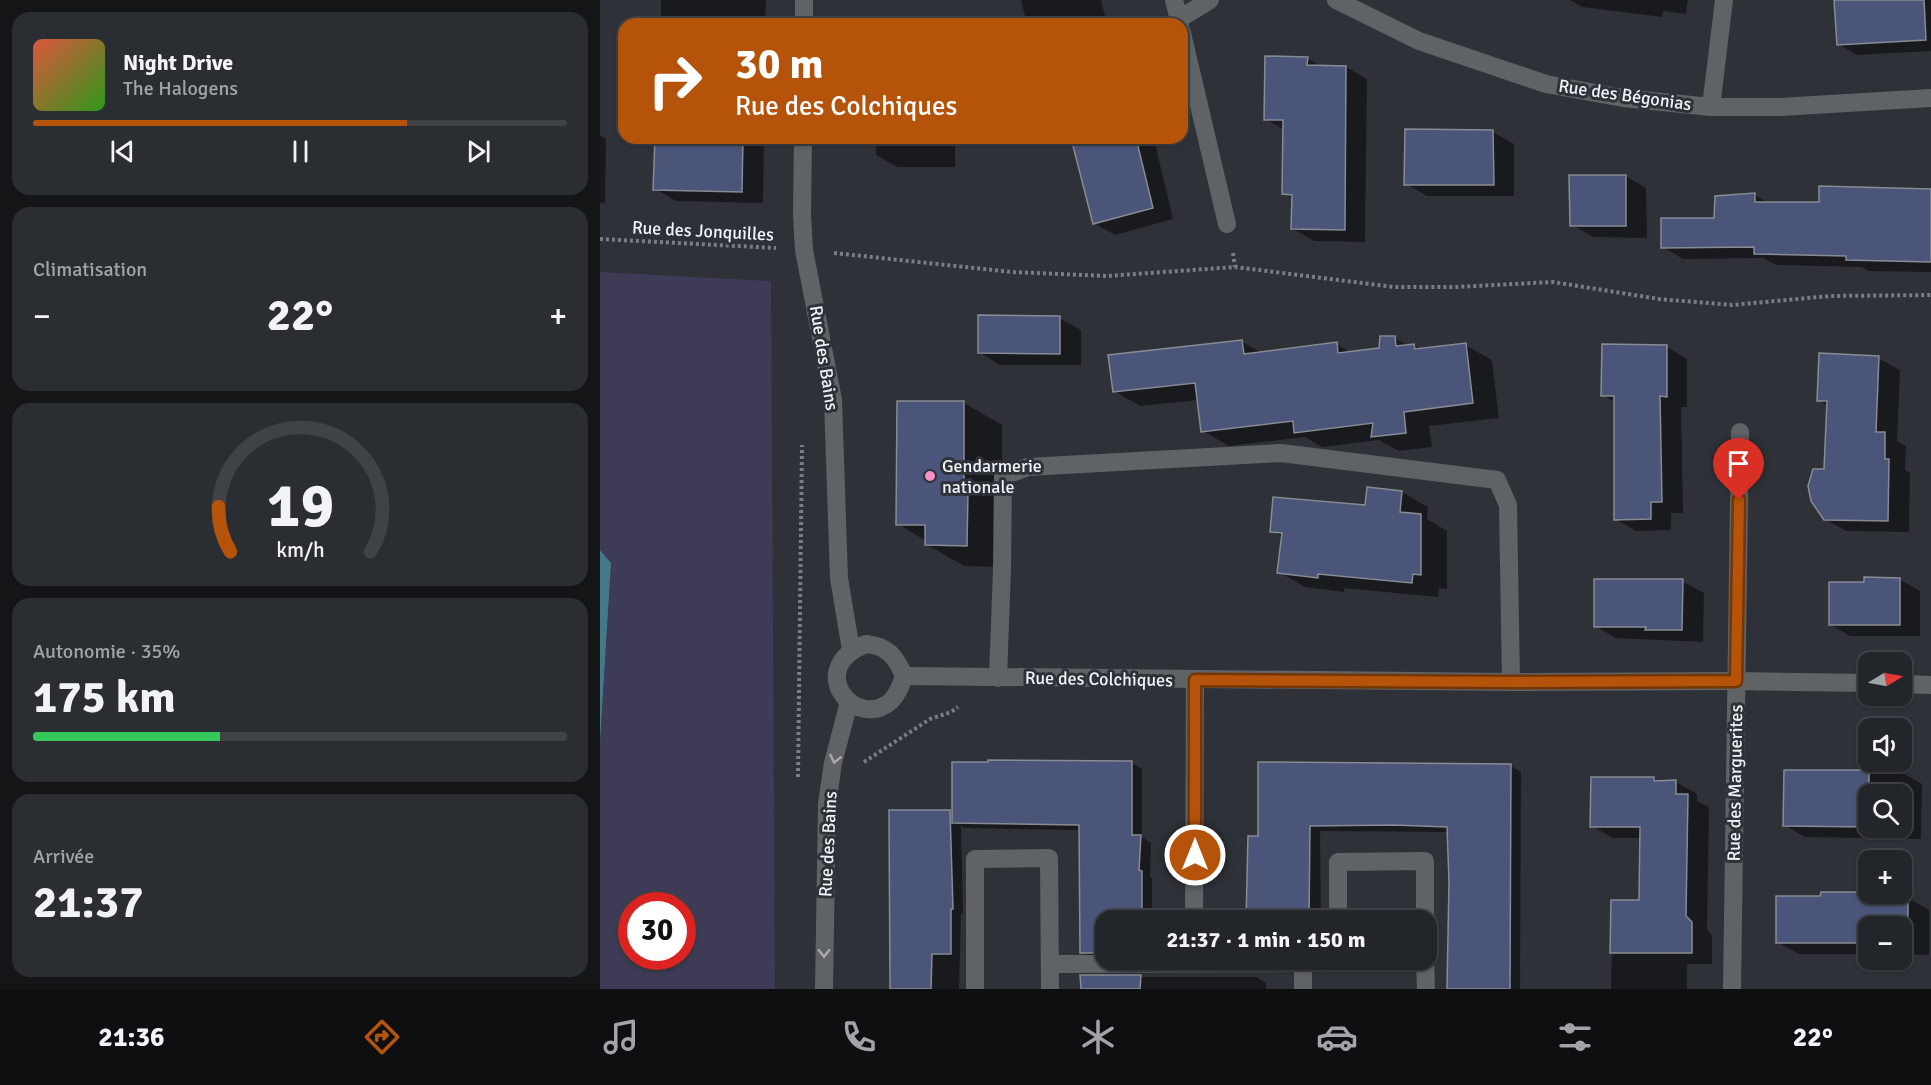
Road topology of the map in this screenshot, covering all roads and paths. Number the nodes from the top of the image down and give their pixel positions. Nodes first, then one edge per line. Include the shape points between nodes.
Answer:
1 (804, 0) edge
2 (1174, 0) edge
3 (1210, 0) edge
4 (1336, 0) edge
5 (1724, 0) edge
6 (804, 18) edge
7 (1178, 18) edge
8 (1188, 18) edge
9 (1188, 59) edge
10 (1931, 98) edge
11 (1711, 106) junction
12 (803, 144) edge
13 (1227, 224) dead end
14 (600, 239) edge
15 (804, 250) junction
16 (1931, 295) edge
17 (1740, 432) dead end
18 (802, 438) dead end
19 (850, 650) junction
20 (904, 676) junction
21 (998, 678) junction
22 (1195, 680) junction
23 (1736, 681) junction
24 (1511, 682) junction
25 (1858, 684) edge
26 (1912, 684) edge
27 (1931, 685) edge
28 (849, 702) junction
29 (798, 755) dead end
30 (1194, 910) edge
31 (1338, 910) edge
32 (1425, 910) edge
33 (1095, 963) edge
34 (1050, 964) junction
35 (1303, 970) edge
36 (1425, 970) edge
37 (824, 989) edge
38 (975, 989) edge
39 (1050, 989) edge
40 (1303, 989) edge
41 (1426, 989) edge
42 (1732, 989) edge

1 - 6 street
2 - 7 street
3 - 8 street
4 - 11 street, Rue des Bégonias via 1419,41 1546,84 1623,98
5 - 11 street
9 - 13 street
10 - 11 street, Rue des Bégonias via 1780,107
12 - 15 street, Rue des Bains
14 - 15 path, Rue des Jonquilles
15 - 16 path, Rue des Jonquilles via 1012,272 1107,276 1235,267 1394,286 1553,282 1659,299 1732,305 1830,296
15 - 19 street, Rue des Bains via 833,400 838,578
17 - 23 street, Rue des Marguerites
18 - 29 path
19 - 20 street via 877,645 897,660
19 - 28 street via 837,670 842,694
20 - 21 street, Rue des Colchiques
20 - 28 street via 890,702 870,709
21 - 22 street, Rue des Colchiques
21 - 24 street via 1003,476 1028,467 1281,453 1497,480 1508,505
22 - 24 street, Rue des Colchiques
22 - 30 street
23 - 24 street, Rue des Colchiques
23 - 25 street, Rue des Colchiques
23 - 42 street, Rue des Marguerites
26 - 27 street
28 -> 37 street, Rue des Bains via 827,804
31 - 32 street via 1338,862 1425,861
33 - 34 street
34 - 38 street via 1049,858 975,859
34 - 39 street
35 - 40 street
36 - 41 street

